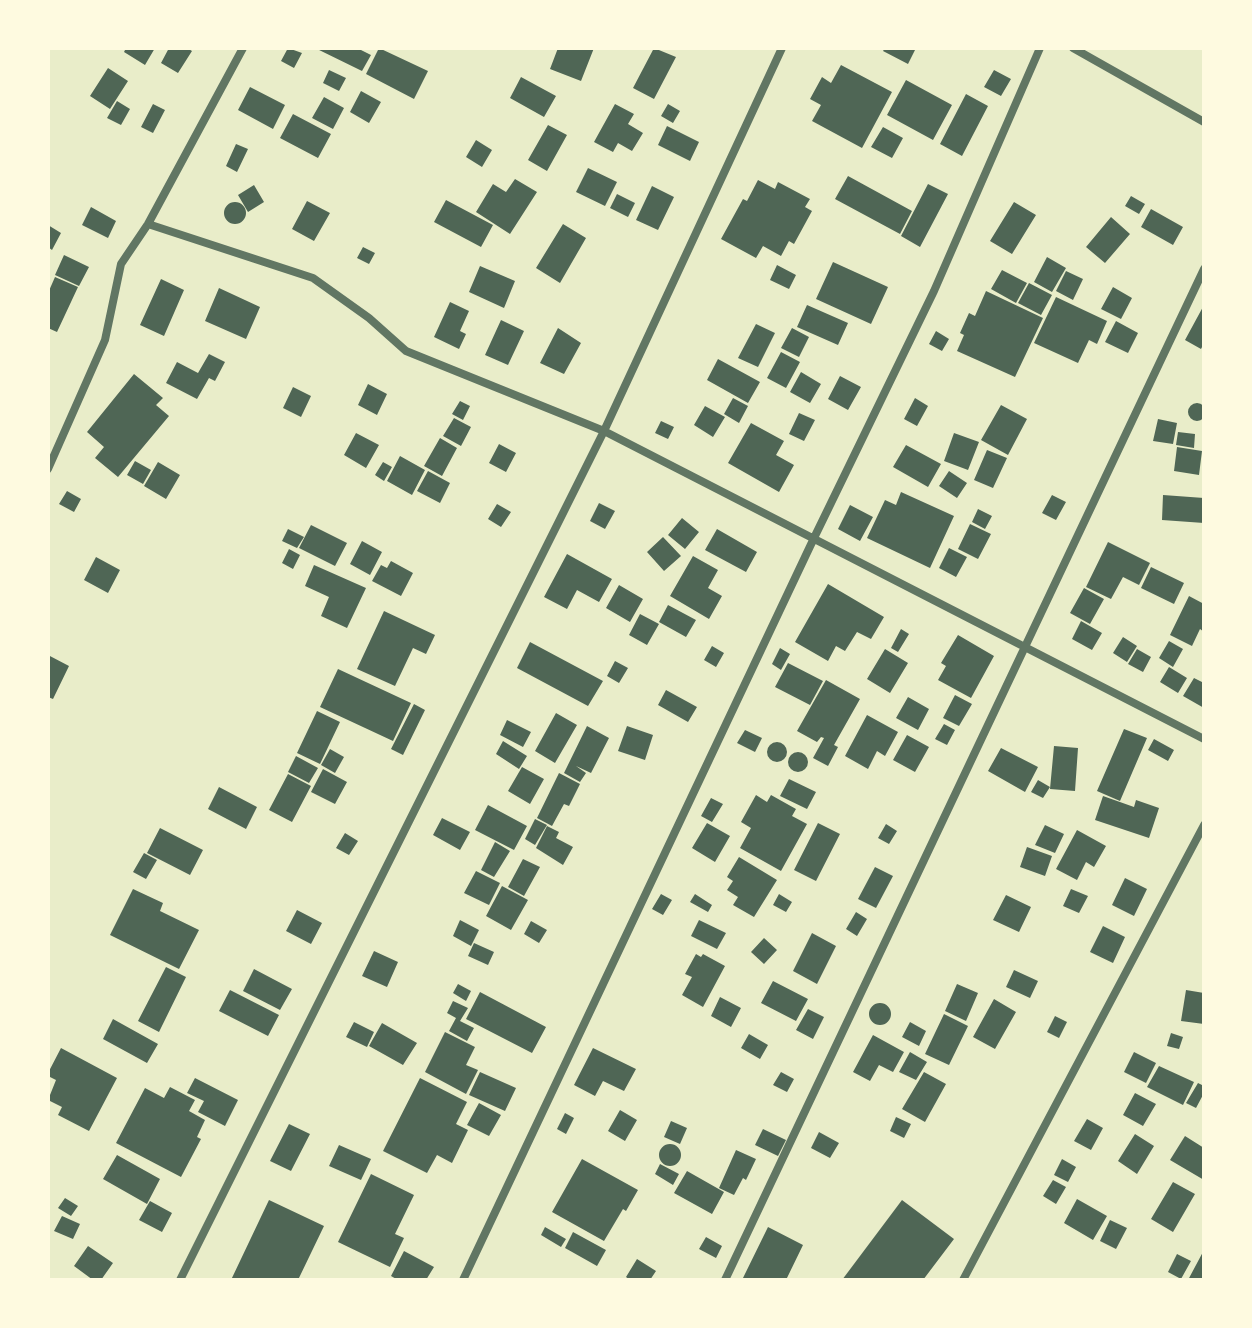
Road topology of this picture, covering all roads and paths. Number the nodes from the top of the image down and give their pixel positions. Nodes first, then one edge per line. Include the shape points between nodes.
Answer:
1 (243, 48) edge
2 (782, 48) edge
3 (1040, 48) edge
4 (1073, 48) edge
5 (1204, 122) edge
6 (148, 224) junction
7 (1204, 269) edge
8 (604, 431) junction
9 (48, 469) edge
10 (1204, 739) edge
11 (1204, 825) edge
12 (180, 1280) edge
13 (463, 1280) edge
14 (725, 1280) edge
15 (963, 1280) edge

1 - 6 street
2 - 8 street
3 - 13 street via 934,291
4 - 5 street
6 - 8 street via 313,278 406,351
6 - 9 street via 121,264 105,340
7 - 14 street
8 - 10 street
8 - 12 street
11 - 15 street

